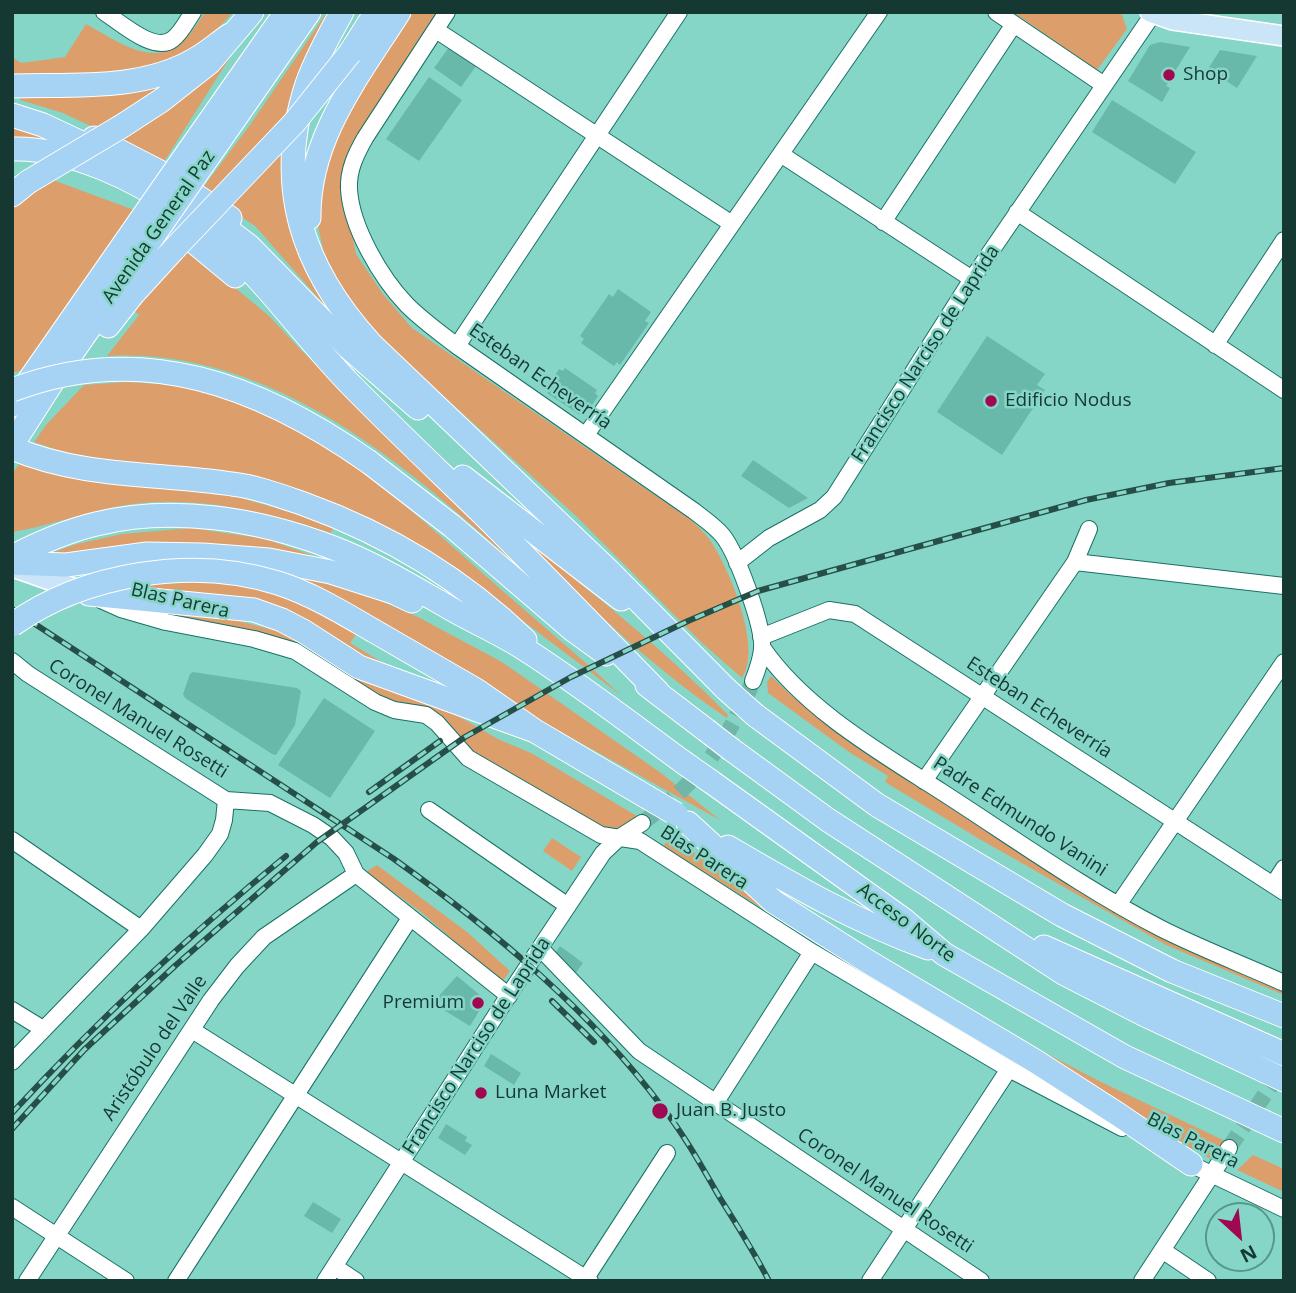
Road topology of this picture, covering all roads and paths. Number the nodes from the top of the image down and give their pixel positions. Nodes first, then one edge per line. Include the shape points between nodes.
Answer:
1 (104, 12) edge
2 (194, 12) edge
3 (251, 12) edge
4 (286, 12) edge
5 (309, 12) edge
6 (342, 12) edge
7 (376, 12) edge
8 (399, 12) edge
9 (447, 12) edge
10 (679, 12) edge
11 (879, 12) edge
12 (996, 12) edge
13 (1152, 13) edge
14 (1014, 24) junction
15 (436, 30) junction
16 (230, 35) junction
17 (1284, 36) edge
18 (1104, 85) junction
19 (12, 86) edge
20 (12, 113) edge
21 (597, 137) junction
22 (12, 151) edge
23 (782, 155) junction
24 (196, 157) junction
25 (18, 189) edge
26 (1017, 212) junction
27 (883, 222) junction
28 (732, 224) junction
29 (1284, 240) edge
30 (312, 260) junction
31 (972, 279) junction
32 (1214, 345) junction
33 (457, 346) junction
34 (12, 390) edge
35 (1284, 390) edge
36 (22, 411) edge
37 (398, 430) junction
38 (586, 435) junction
39 (12, 446) edge
40 (510, 478) junction
41 (1088, 529) dead end
42 (12, 557) edge
43 (1075, 562) junction
44 (737, 563) junction
45 (12, 565) edge
46 (1284, 586) edge
47 (89, 594) junction
48 (12, 625) edge
49 (663, 626) junction
50 (761, 642) junction
51 (520, 646) junction
52 (12, 662) edge
53 (1284, 662) edge
54 (556, 669) junction
55 (753, 681) tunnel mouth
56 (658, 692) junction
57 (982, 696) junction
58 (535, 732) junction
59 (924, 780) junction
60 (226, 800) junction
61 (429, 810) dead end
62 (682, 818) junction
63 (1176, 821) junction
64 (642, 823) tunnel mouth
65 (620, 837) junction
66 (12, 840) edge
67 (1284, 868) edge
68 (355, 874) junction
69 (1278, 888) edge
70 (1118, 905) junction
71 (568, 906) junction
72 (410, 918) junction
73 (984, 920) junction
74 (141, 929) junction
75 (541, 949) junction
76 (812, 952) junction
77 (944, 954) junction
78 (1284, 983) edge
79 (509, 996) junction
80 (12, 1010) edge
81 (1282, 1015) edge
82 (43, 1029) junction
83 (192, 1030) junction
84 (1284, 1054) edge
85 (12, 1062) edge
86 (1009, 1069) junction
87 (1284, 1080) edge
88 (296, 1094) junction
89 (716, 1102) junction
90 (1284, 1131) edge
91 (1229, 1148) tunnel mouth
92 (667, 1153) dead end
93 (402, 1161) junction
94 (1201, 1170) junction
95 (12, 1207) edge
96 (1284, 1209) edge
97 (903, 1228) junction
98 (56, 1235) junction
99 (1162, 1250) junction
100 (335, 1267) junction
101 (587, 1280) edge
102 (27, 1281) edge
103 (126, 1281) edge
104 (176, 1281) edge
105 (325, 1281) edge
106 (356, 1281) edge
107 (870, 1281) edge
108 (981, 1281) edge
109 (1142, 1281) edge
110 (1208, 1281) edge

1 - 2 street via 149,41 162,44 175,38
3 - 16 highway
4 - 24 highway, Avenida General Paz
5 - 24 highway, Avenida General Paz
6 - 30 highway via 308,82 294,143 297,205
7 - 36 highway, bridge via 309,106 133,294 69,379
8 - 30 highway via 333,115 320,147 309,205
9 - 15 street
10 - 21 street
11 - 23 street
12 - 14 street
13 - 17 main road
13 - 18 street, Francisco Narciso de Laprida
14 - 18 street
14 - 27 street
15 - 21 street
15 - 33 street, Esteban Echeverría via 365,138 351,169 350,199 366,243 398,295
16 - 19 highway via 193,61 137,80
16 - 25 highway, bridge via 209,63 162,100
18 - 26 street, Francisco Narciso de Laprida
20 - 40 highway via 91,146 191,204 249,246 366,363
21 - 28 street
21 - 33 street
22 - 37 highway via 132,198 194,242 302,332
23 - 27 street
23 - 28 street
24 - 36 highway, Avenida General Paz, bridge
26 - 31 street, Francisco Narciso de Laprida
26 - 32 street
27 - 31 street
28 - 38 street
29 - 32 street
30 - 40 highway via 356,328
31 - 44 street, Francisco Narciso de Laprida via 834,497
32 - 35 street
33 - 38 street, Esteban Echeverría
34 - 56 highway, bridge via 84,372 161,371 198,377 266,401 369,462 573,630
36 - 39 highway, Avenida General Paz
37 - 49 highway via 604,587
37 - 56 highway
38 - 44 street, Esteban Echeverría via 706,520 724,538
39 - 54 highway via 54,463 92,470 234,484 327,512 401,546 456,582
40 - 49 highway
41 - 43 street
42 - 51 highway via 96,524 173,516 250,523 330,546 372,565
43 - 46 street
43 - 57 street
44 - 50 street
45 - 47 main road
45 - 51 highway via 66,565 147,554 269,561 331,572 393,592
47 - 58 highway via 254,610 303,631 359,667
47 - 65 street, Blas Parera via 166,622 295,651 375,702 426,715 468,758 601,835
48 - 58 highway, bridge via 83,589 151,574 184,571 275,582 374,631 476,690
49 - 81 highway, bridge via 755,715 877,805 1062,915 1172,971
50 - 55 street
50 - 57 street, Esteban Echeverría via 813,615 843,610
50 - 59 street, Padre Edmundo Vanini via 779,671 829,716
51 - 54 highway
52 - 60 street, Coronel Manuel Rosetti
53 - 63 street
54 - 77 highway, Acceso Norte, bridge via 904,920
56 - 73 highway, Acceso Norte, bridge via 828,820
57 - 59 street
57 - 63 street, Esteban Echeverría
58 - 62 highway, bridge
59 - 70 street, Padre Edmundo Vanini
60 - 68 street, Coronel Manuel Rosetti via 270,803 305,820 346,853
60 - 74 street via 220,834
61 - 71 street
62 - 77 highway via 880,931
62 - 94 highway via 774,902 1035,1061
63 - 69 street, Esteban Echeverría
63 - 70 street
64 - 65 street, Francisco Narciso de Laprida
65 - 71 street, Francisco Narciso de Laprida via 603,853
65 - 76 street, Blas Parera via 640,841
66 - 74 street
67 - 69 street
68 - 72 street, Coronel Manuel Rosetti
68 - 83 street, Aristóbulo del Valle via 264,937 237,965
70 - 78 street, Padre Edmundo Vanini
71 - 75 street, Francisco Narciso de Laprida
72 - 79 street, Coronel Manuel Rosetti
72 - 88 street
73 - 84 highway
73 - 87 highway, Acceso Norte via 1065,974
74 - 82 street
75 - 79 street, Francisco Narciso de Laprida
75 - 89 street, Coronel Manuel Rosetti via 639,1051
76 - 86 street, Blas Parera
76 - 89 street
77 - 90 highway, Acceso Norte via 1125,1057
79 - 93 street, Francisco Narciso de Laprida
80 - 82 street
82 - 85 street
83 - 88 street
83 - 98 street, Aristóbulo del Valle
86 - 94 street, Blas Parera
86 - 97 street
88 - 93 street
88 - 104 street
89 - 97 street, Coronel Manuel Rosetti
91 - 94 street
92 - 101 street
93 - 100 street, Francisco Narciso de Laprida
93 - 101 street
94 - 96 street, Blas Parera
94 - 99 street
95 - 98 street
97 - 107 street
97 - 108 street, Coronel Manuel Rosetti
98 - 102 street, Aristóbulo del Valle
98 - 103 street
99 - 109 street
99 - 110 street
100 - 105 street, Francisco Narciso de Laprida
100 - 106 street

